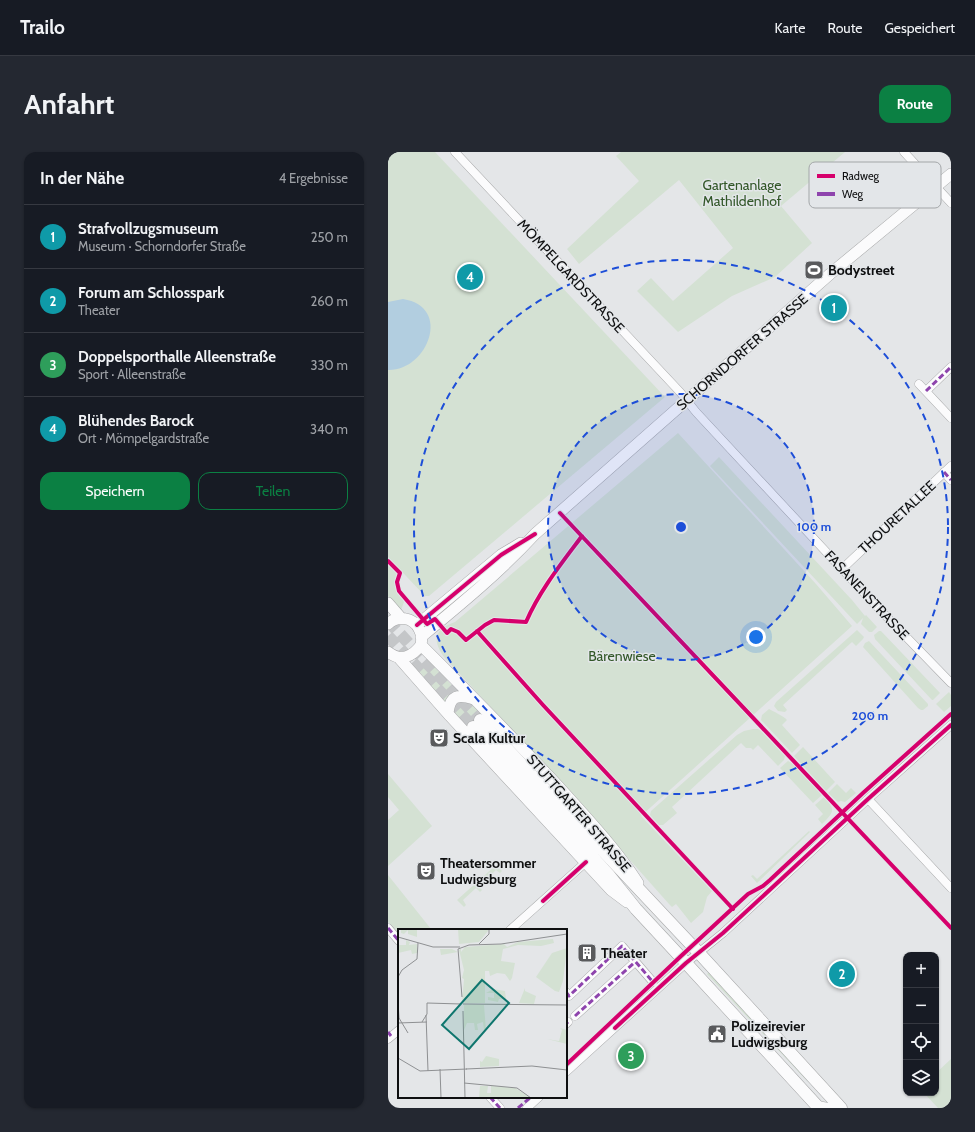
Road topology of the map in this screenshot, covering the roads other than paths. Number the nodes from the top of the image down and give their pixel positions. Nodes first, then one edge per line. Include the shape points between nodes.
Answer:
1 (456, 152) edge
2 (904, 152) edge
3 (913, 162) edge
4 (951, 174) edge
5 (941, 182) edge
6 (941, 192) edge
7 (951, 203) edge
8 (910, 208) edge
9 (951, 367) edge
10 (919, 384) dead end
11 (926, 391) junction
12 (688, 400) junction
13 (951, 418) edge
14 (951, 466) edge
15 (944, 472) junction
16 (951, 480) edge
17 (535, 534) junction
18 (842, 569) junction
19 (388, 603) edge
20 (401, 618) junction
21 (388, 624) edge
22 (417, 625) junction
23 (421, 641) junction
24 (388, 652) edge
25 (399, 658) junction
26 (951, 683) edge
27 (475, 699) junction
28 (448, 713) junction
29 (951, 725) edge
30 (868, 799) junction
31 (586, 862) junction
32 (951, 888) edge
33 (648, 899) junction
34 (636, 909) junction
35 (388, 928) edge
36 (511, 929) edge
37 (398, 941) edge
38 (699, 953) junction
39 (635, 962) junction
40 (686, 964) junction
41 (653, 982) dead end
42 (567, 993) edge
43 (575, 1016) dead end
44 (398, 1031) edge
45 (389, 1036) edge
46 (567, 1071) edge
47 (491, 1098) edge
48 (538, 1098) edge
49 (816, 1107) edge
50 (500, 1108) edge
51 (527, 1108) edge
52 (834, 1108) edge
53 (842, 1108) edge

1 - 12 street, MÖMPELGARDSTRASSE
2 - 3 street
4 - 5 main road, SCHORNDORFER STRASSE
6 - 7 street
8 - 12 main road, SCHORNDORFER STRASSE via 830,274
9 - 11 street
10 - 11 street
11 - 13 street
12 - 17 main road, SCHORNDORFER STRASSE
12 - 18 street, FASANENSTRASSE via 696,412
14 - 15 street, THOURETALLEE
15 - 16 street
15 - 18 street, THOURETALLEE
17 - 22 main road, SCHORNDORFER STRASSE via 501,555
17 - 23 main road, SCHORNDORFER STRASSE via 511,560
18 - 26 street, FASANENSTRASSE
19 - 20 main road
20 - 21 main road
20 - 22 main road
22 - 23 main road
23 - 25 main road, SCHORNDORFER STRASSE via 411,656
23 - 27 main road, STUTTGARTER STRASSE
24 - 25 main road, STUTTGARTER STRASSE
25 - 28 main road, STUTTGARTER STRASSE
27 - 28 main road via 461,696 455,698 449,706
27 - 33 main road, STUTTGARTER STRASSE via 524,749 624,861
28 - 31 main road, STUTTGARTER STRASSE
29 - 30 street
30 - 32 street
30 - 38 street
31 - 34 main road, STUTTGARTER STRASSE via 611,890
31 - 36 street
33 - 34 main road, STUTTGARTER STRASSE via 477,724
33 - 38 main road, STUTTGARTER STRASSE
34 - 40 main road, STUTTGARTER STRASSE
35 - 37 street
38 - 40 street
38 - 53 main road, STUTTGARTER STRASSE
39 - 41 street
39 - 42 street via 622,946 570,996
39 - 43 street
40 - 46 street
40 - 49 main road, STUTTGARTER STRASSE
44 - 45 street
47 - 50 street
48 - 51 street
49 - 52 street

